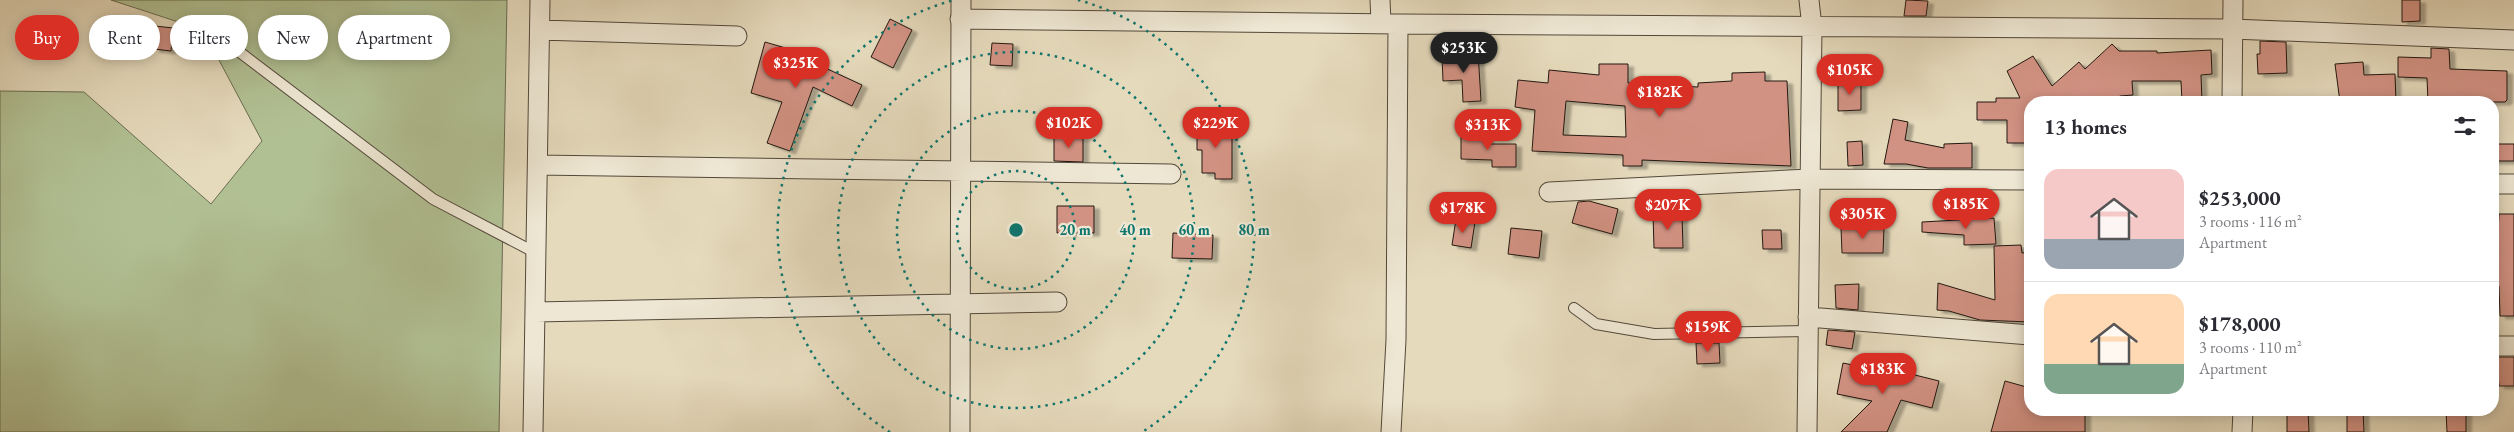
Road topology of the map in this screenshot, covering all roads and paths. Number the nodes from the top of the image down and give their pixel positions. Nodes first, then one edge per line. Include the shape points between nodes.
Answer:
1 (540, 0) edge
2 (1380, 0) edge
3 (1809, 0) edge
4 (2233, 0) edge
5 (961, 9) edge
6 (1390, 23) junction
7 (1812, 27) junction
8 (2232, 29) junction
9 (540, 30) junction
10 (736, 36) dead end
11 (2514, 40) edge
12 (248, 58) edge
13 (2232, 96) edge
14 (538, 165) junction
15 (960, 173) junction
16 (1171, 174) dead end
17 (1809, 179) junction
18 (2024, 180) edge
19 (2499, 184) edge
20 (2514, 184) edge
21 (1549, 192) dead end
22 (536, 253) junction
23 (1057, 302) dead end
24 (960, 304) junction
25 (1574, 308) dead end
26 (535, 312) junction
27 (1808, 324) junction
28 (2024, 335) edge
29 (2499, 346) edge
30 (2514, 346) edge
31 (2243, 416) edge
32 (533, 432) edge
33 (960, 432) edge
34 (1391, 432) edge
35 (1807, 432) edge
36 (2242, 432) edge

1 - 9 street
2 - 6 street
3 - 7 street
4 - 8 street
5 - 6 street
5 - 15 street
6 - 7 street
6 - 34 street via 1396,340
7 - 8 street
7 - 17 street
8 - 11 street
8 - 13 street
9 - 10 street
9 - 14 street
12 - 22 lane via 433,199
14 - 15 street
14 - 22 street
15 - 16 street
15 - 24 street
17 - 18 street
17 - 21 street
17 - 27 street
19 - 20 street
22 - 26 street
23 - 24 street
24 - 26 street
24 - 33 street
25 - 27 lane via 1596,324 1654,334
26 - 32 street
27 - 28 street
27 - 35 street
29 - 30 street
31 - 36 street

